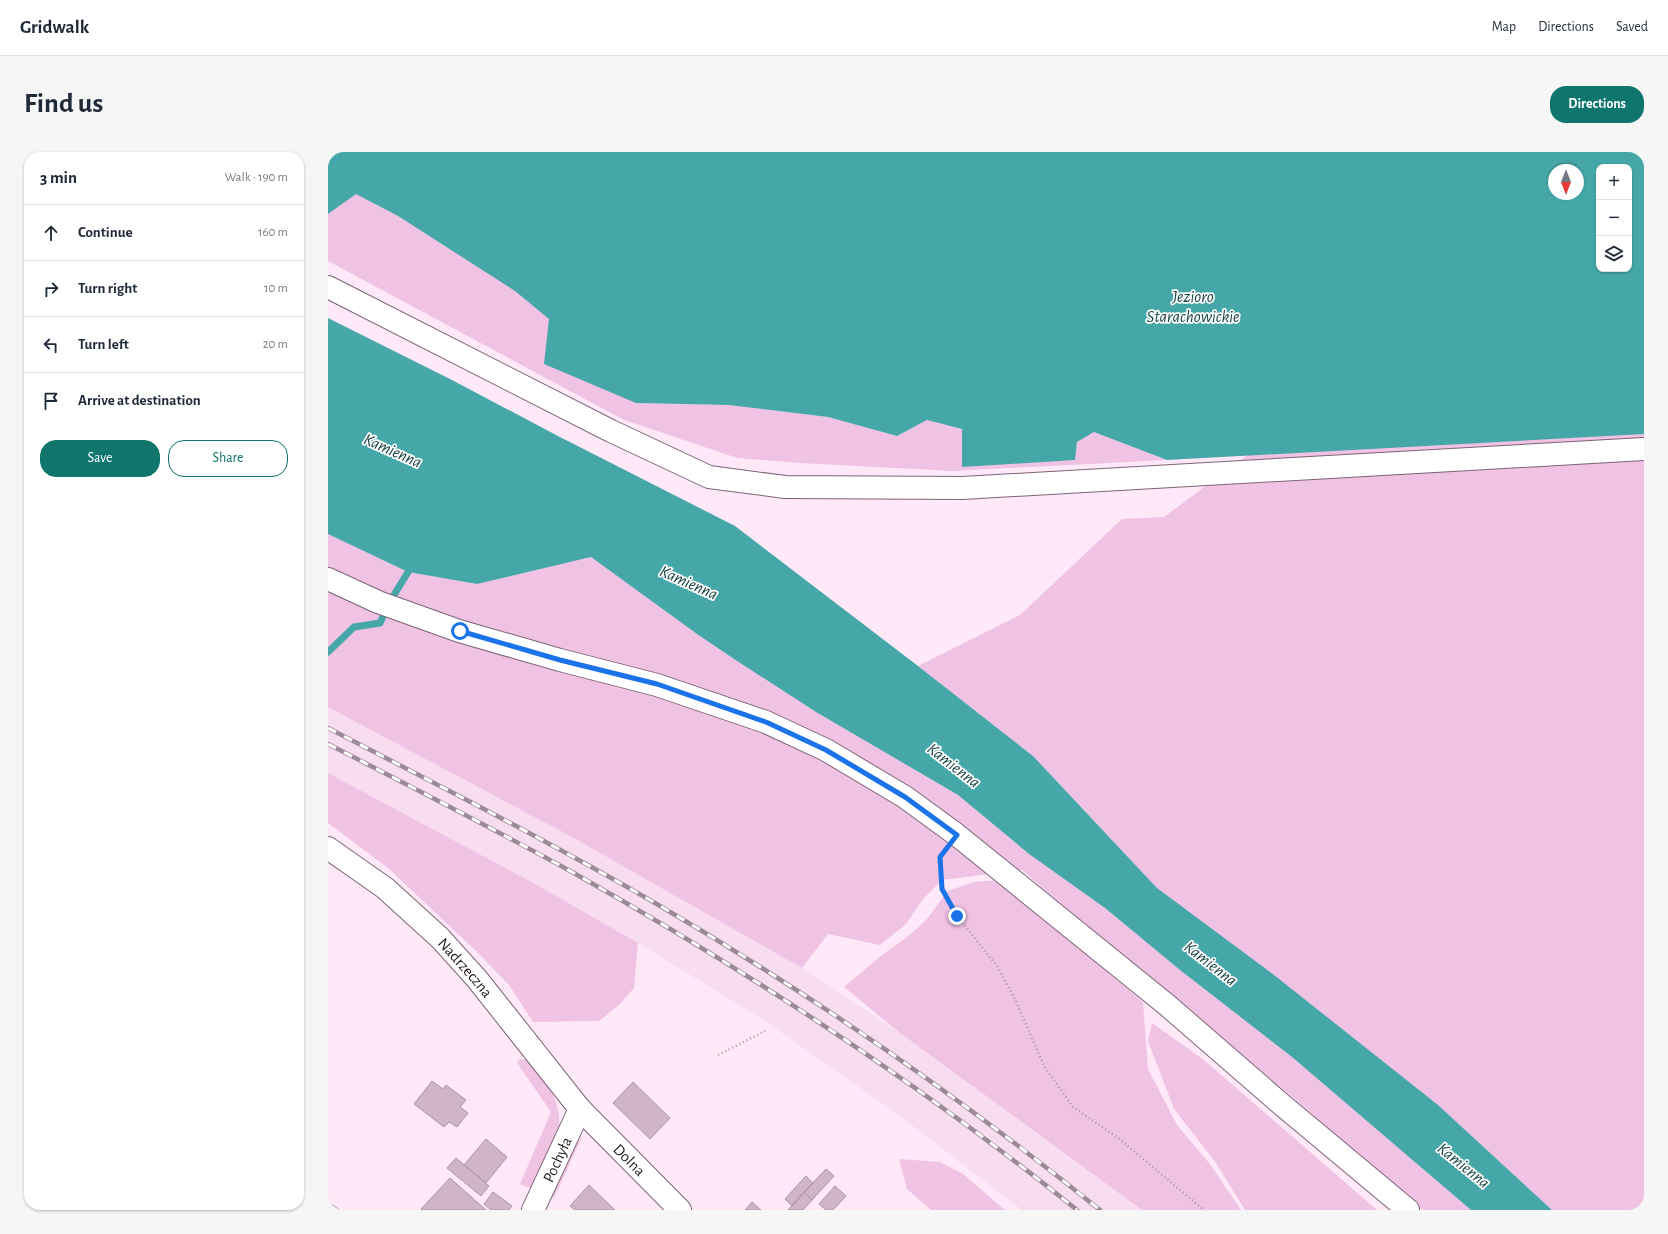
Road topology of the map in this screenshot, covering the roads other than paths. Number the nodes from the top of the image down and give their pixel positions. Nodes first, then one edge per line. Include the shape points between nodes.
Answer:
1 (328, 288) edge
2 (1644, 449) edge
3 (328, 579) edge
4 (328, 848) edge
5 (580, 1109) junction
6 (533, 1210) edge
7 (680, 1210) edge
8 (1408, 1210) edge

1 - 2 street via 611,432 709,477 785,487 962,488
3 - 8 street via 378,602 460,631 560,660 657,684 766,722 826,750 905,797 957,835 1167,1005
4 - 5 street, Nadrzeczna via 385,888 440,938 482,985
5 - 6 street, Pochyła
5 - 7 street, Dolna

